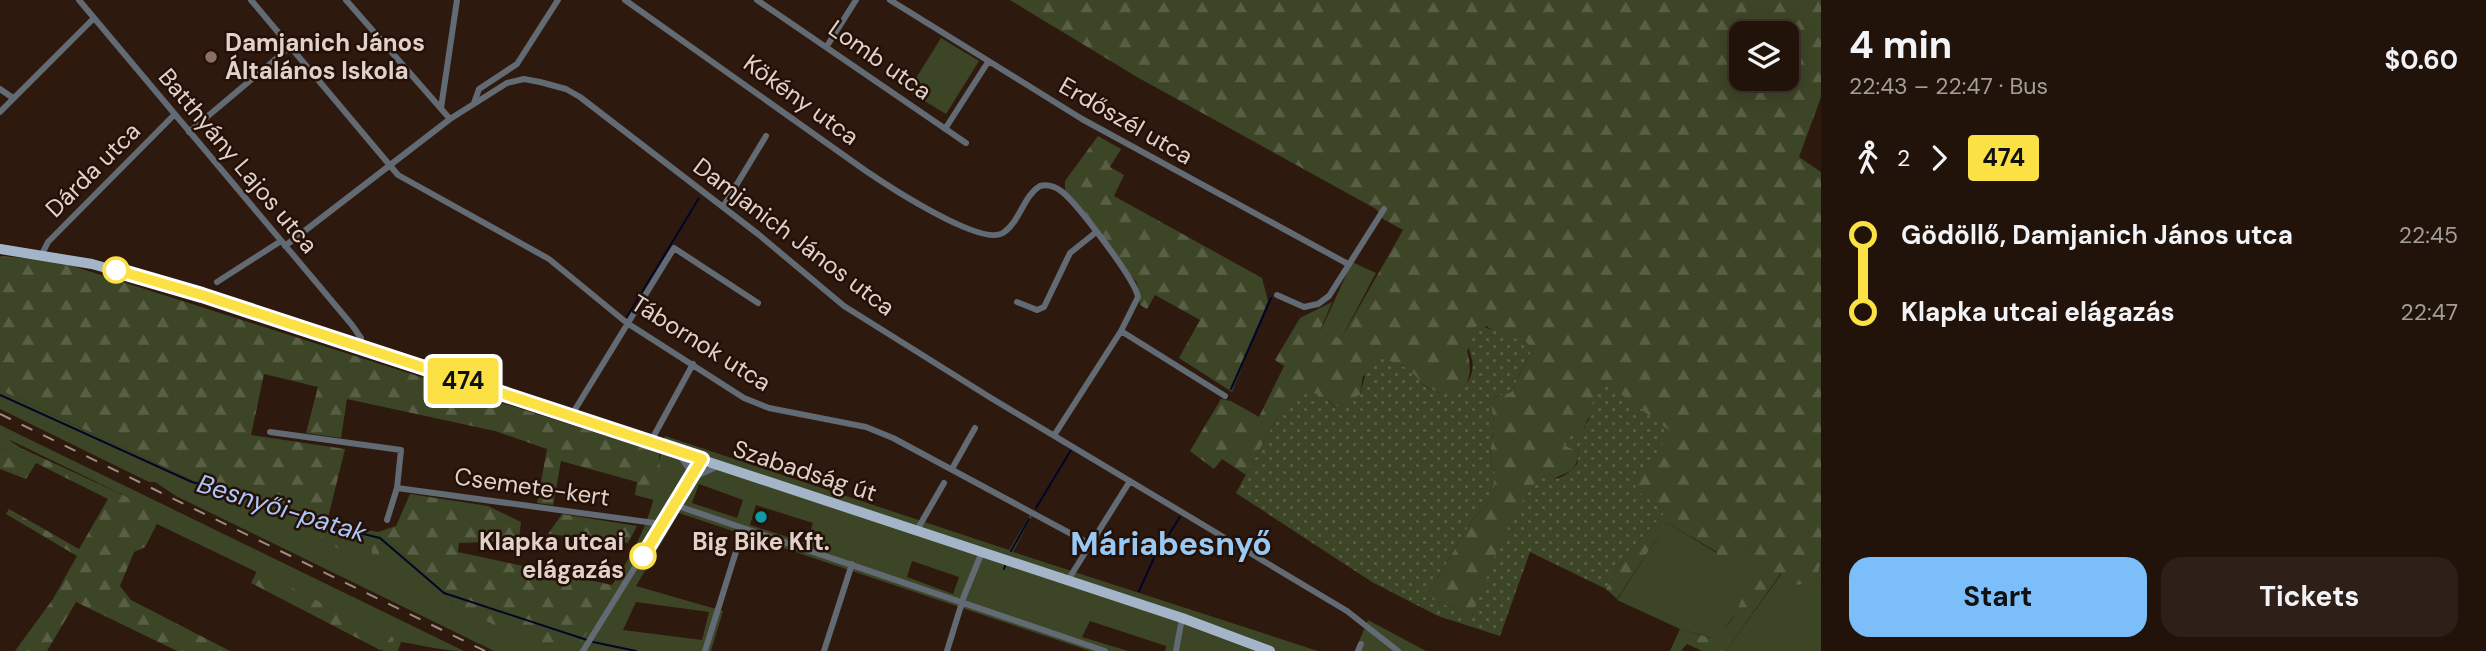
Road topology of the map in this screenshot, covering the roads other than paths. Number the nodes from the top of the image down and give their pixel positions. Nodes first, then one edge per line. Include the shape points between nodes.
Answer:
1 (79, 0) edge
2 (251, 0) edge
3 (346, 0) edge
4 (457, 0) edge
5 (558, 0) edge
6 (625, 0) edge
7 (757, 0) edge
8 (856, 0) edge
9 (890, 0) edge
10 (94, 18) junction
11 (827, 46) junction
12 (290, 47) junction
13 (988, 62) junction
14 (0, 89) edge
15 (13, 98) junction
16 (474, 103) junction
17 (441, 108) junction
18 (0, 112) edge
19 (174, 116) junction
20 (450, 119) junction
21 (945, 129) junction
22 (189, 132) junction
23 (766, 136) dead end
24 (966, 143) dead end
25 (389, 166) junction
26 (723, 207) junction
27 (1384, 209) dead end
28 (1095, 233) junction
29 (283, 244) junction
30 (0, 249) edge
31 (41, 254) junction
32 (1348, 264) junction
33 (217, 282) dead end
34 (1277, 295) dead end
35 (1017, 302) dead end
36 (758, 303) dead end
37 (627, 323) junction
38 (1121, 331) junction
39 (361, 349) junction
40 (693, 364) junction
41 (1225, 396) dead end
42 (572, 415) junction
43 (975, 428) dead end
44 (270, 432) dead end
45 (1055, 435) junction
46 (650, 441) junction
47 (676, 450) junction
48 (702, 459) junction
49 (721, 466) junction
50 (953, 467) junction
51 (690, 480) junction
52 (1130, 481) junction
53 (944, 483) dead end
54 (397, 488) junction
55 (675, 505) junction
56 (387, 520) dead end
57 (662, 524) junction
58 (743, 529) junction
59 (917, 530) junction
60 (1090, 544) junction
61 (982, 552) junction
62 (852, 565) junction
63 (1068, 580) junction
64 (963, 602) junction
65 (1182, 618) junction
66 (1075, 641) junction
67 (585, 648) edge
68 (705, 651) edge
69 (824, 651) edge
70 (947, 651) edge
71 (1071, 651) edge
72 (1105, 651) edge
73 (1176, 651) edge
74 (1270, 651) edge
75 (1398, 651) edge

1 - 10 street, Batthyány Lajos utca
2 - 12 street, Tábornok utca
3 - 17 street
4 - 17 street
5 - 16 street via 517,64 479,89
6 - 28 street, Kökény utca via 866,171 959,224 981,234 1002,234 1034,190 1046,184 1066,195
7 - 11 street, Lomb utca
8 - 11 street
9 - 13 street, Erdőszél utca
10 - 15 street
10 - 19 street, Batthyány Lajos utca
11 - 21 street, Lomb utca
12 - 22 street
12 - 25 street, Tábornok utca
13 - 21 street, Lomb utca
13 - 32 street, Erdőszél utca via 1082,119
14 - 15 street
15 - 18 street
16 - 20 street, Damjanich János utca
16 - 26 street, Damjanich János utca via 518,80 566,89
17 - 20 street
19 - 22 street, Batthyány Lajos utca
19 - 31 street, Dárda utca
20 - 25 street, Damjanich János utca
21 - 24 street, Lomb utca
22 - 29 street, Batthyány Lajos utca
23 - 26 street
25 - 29 street, Damjanich János utca
25 - 37 street, Tábornok utca via 549,259
26 - 45 street, Damjanich János utca via 844,306
27 - 32 street
28 - 35 street via 1073,249 1044,307 1034,309
28 - 38 street via 1137,292 1134,309
29 - 33 street, Damjanich János utca
29 - 39 street, Batthyány Lajos utca via 357,331
30 - 31 main road, Szabadság út
31 - 39 main road, Szabadság út via 136,276
32 - 34 street via 1329,296 1318,304 1297,305
36 - 37 street via 674,248
37 - 40 street, Tábornok utca
37 - 42 street
38 - 41 street
38 - 45 street
39 - 42 main road, Szabadság út
40 - 46 street
40 - 50 street, Tábornok utca via 758,405 866,427
42 - 46 main road, Szabadság út
43 - 50 street
44 - 54 street via 401,450
45 - 52 street, Damjanich János utca
46 - 47 main road, Szabadság út
47 - 48 main road, Szabadság út
47 - 51 street via 687,464
48 - 49 main road, Szabadság út
48 - 51 street
49 - 51 street
49 - 59 main road, Szabadság út
50 - 60 street, Tábornok utca
51 - 55 street
52 - 60 street
52 - 75 street, Damjanich János utca via 1347,611
53 - 59 street
54 - 56 street
54 - 57 street, Csemete-kert
55 - 57 street
55 - 58 street
57 - 67 street
58 - 62 street
58 - 68 street
59 - 61 main road, Szabadság út
60 - 63 street
61 - 63 main road, Szabadság út
61 - 64 street
62 - 64 street
62 - 69 street
63 - 65 main road, Szabadság út
64 - 66 street
64 - 70 street
65 - 73 street
65 - 74 main road, Szabadság út
66 - 71 street
66 - 72 street

